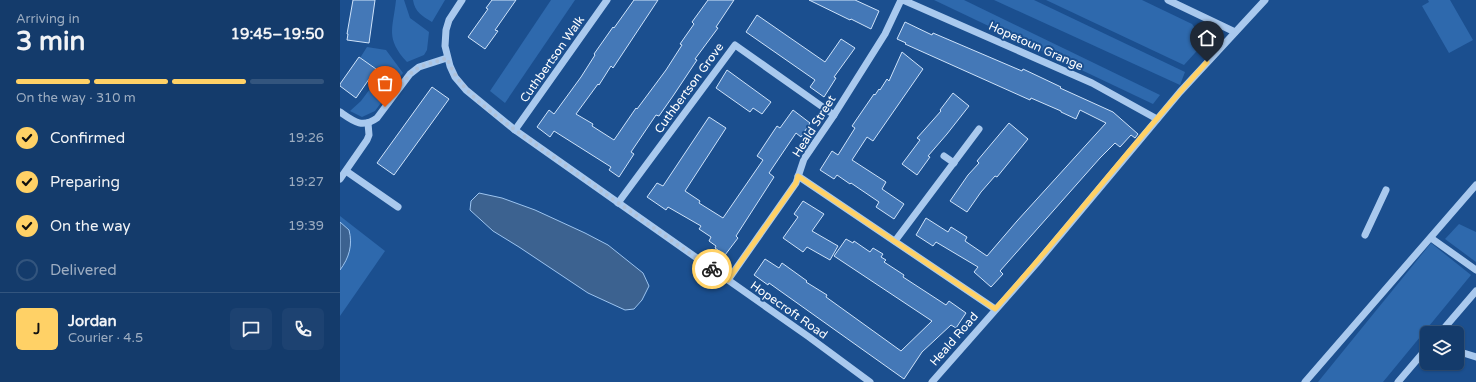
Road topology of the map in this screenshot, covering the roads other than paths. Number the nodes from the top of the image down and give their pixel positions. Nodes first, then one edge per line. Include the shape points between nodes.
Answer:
1 (462, 0) edge
2 (607, 0) edge
3 (902, 0) edge
4 (1168, 0) edge
5 (1265, 0) edge
6 (1235, 32) junction
7 (447, 58) junction
8 (340, 112) edge
9 (834, 115) junction
10 (1157, 119) junction
11 (368, 123) junction
12 (979, 129) dead end
13 (515, 130) junction
14 (944, 156) dead end
15 (954, 163) junction
16 (346, 170) junction
17 (798, 176) junction
18 (340, 179) edge
19 (1476, 185) edge
20 (1386, 190) dead end
21 (618, 203) junction
22 (398, 206) dead end
23 (1365, 235) dead end
24 (1431, 238) junction
25 (895, 241) junction
26 (1476, 270) edge
27 (728, 280) junction
28 (1476, 291) edge
29 (995, 309) junction
30 (1446, 326) edge
31 (1464, 353) edge
32 (1420, 356) edge
33 (1476, 357) edge
34 (870, 382) edge
35 (932, 382) edge
36 (1305, 382) edge
37 (1398, 382) edge

1 - 7 street, Hopecroft Road via 449,20 446,30
2 - 13 street, Cuthbertson Walk
3 - 9 street, Heald Street via 885,34
3 - 10 street, Hopetoun Grange via 1092,83
4 - 6 street
5 - 6 street, Heald Road
6 - 10 street, Heald Road
7 - 11 street via 419,67 410,74 377,118
7 - 13 street, Hopecroft Road via 455,77 466,90
8 - 11 street via 354,122
9 - 17 street, Heald Street via 804,159
9 - 21 street, Cuthbertson Grove via 735,45
10 - 29 street, Heald Road via 1036,264
11 - 16 street via 367,140
12 - 15 street
13 - 21 street, Hopecroft Road
14 - 15 street
15 - 25 street
16 - 18 street
16 - 22 street
17 - 25 street
17 - 27 street, Heald Street via 796,183
19 - 24 street
20 - 23 street
21 - 27 street, Hopecroft Road
24 - 26 street
24 - 36 street
25 - 29 street
27 - 34 street, Hopecroft Road
28 - 30 street
29 - 35 street, Heald Road
31 - 33 street
32 - 37 street

